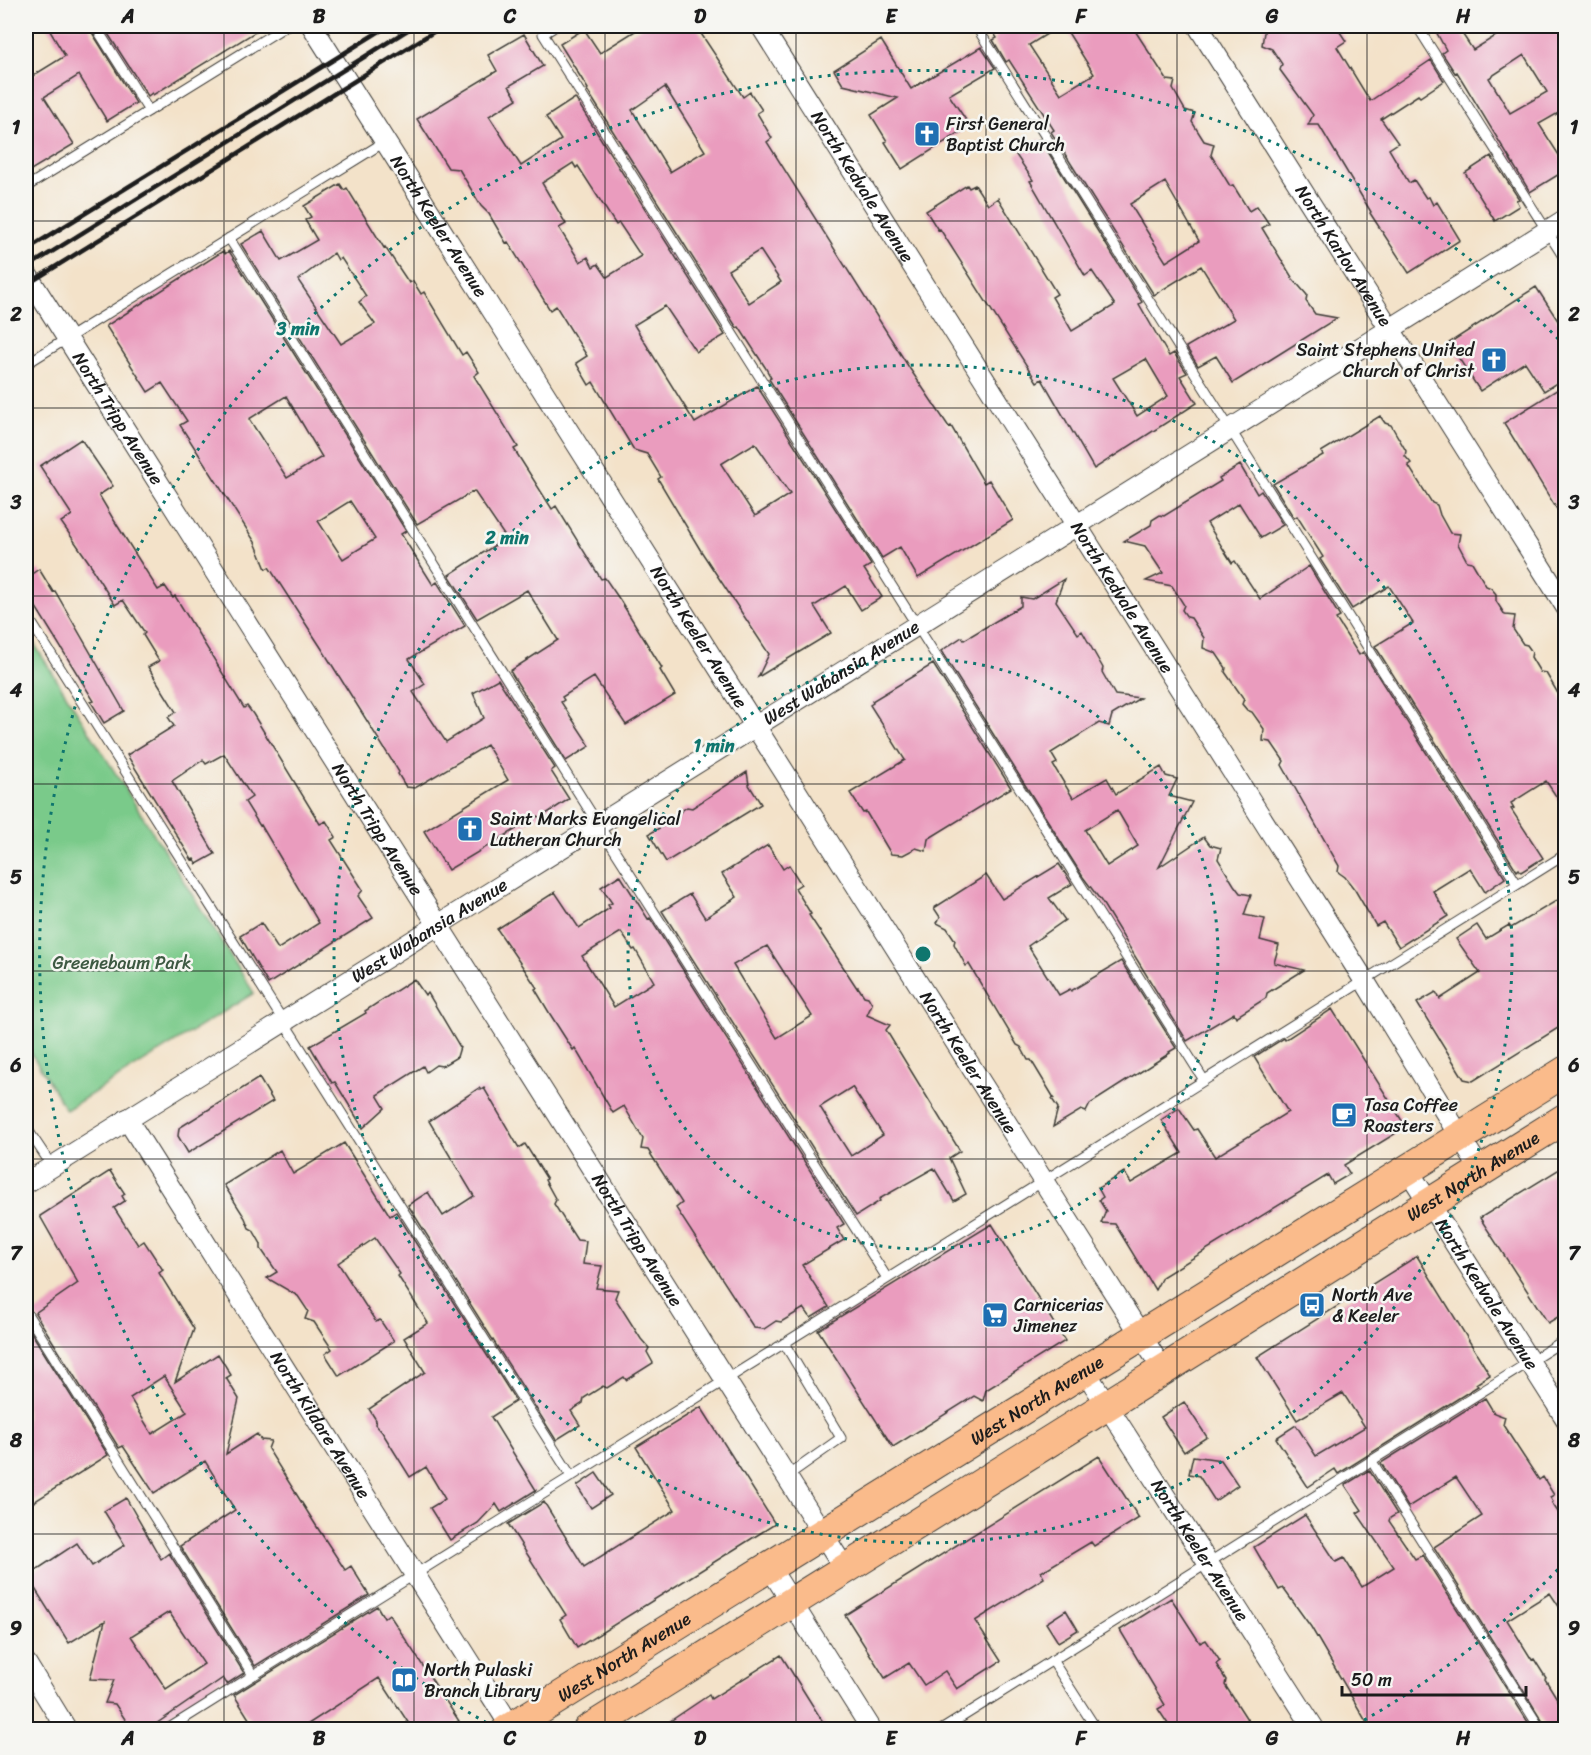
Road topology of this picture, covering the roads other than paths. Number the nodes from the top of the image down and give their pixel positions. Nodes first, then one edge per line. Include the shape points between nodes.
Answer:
1 (95, 26) edge
2 (286, 26) edge
3 (312, 26) edge
4 (556, 26) edge
5 (761, 26) edge
6 (976, 26) edge
7 (1198, 26) edge
8 (1417, 26) edge
9 (149, 111) junction
10 (386, 141) junction
11 (26, 187) edge
12 (1566, 219) edge
13 (1546, 230) junction
14 (229, 238) junction
15 (1566, 261) edge
16 (26, 273) edge
17 (1390, 328) junction
18 (67, 338) junction
19 (26, 364) edge
20 (1230, 429) junction
21 (1075, 525) junction
22 (1566, 607) edge
23 (26, 614) edge
24 (916, 625) junction
25 (756, 726) junction
26 (598, 824) junction
27 (1566, 854) edge
28 (1518, 884) junction
29 (438, 925) junction
30 (1364, 980) junction
31 (283, 1022) junction
32 (1566, 1071) edge
33 (1204, 1080) junction
34 (1566, 1118) edge
35 (127, 1119) junction
36 (26, 1127) edge
37 (1461, 1137) junction
38 (52, 1166) junction
39 (1408, 1170) junction
40 (1481, 1171) junction
41 (1043, 1181) junction
42 (26, 1183) edge
43 (1429, 1204) junction
44 (887, 1278) junction
45 (26, 1312) edge
46 (1141, 1336) junction
47 (1566, 1339) edge
48 (784, 1343) junction
49 (1529, 1361) junction
50 (1163, 1370) junction
51 (1085, 1371) junction
52 (726, 1380) junction
53 (1107, 1405) junction
54 (1566, 1419) edge
55 (1371, 1460) junction
56 (571, 1476) junction
57 (787, 1476) junction
58 (823, 1534) junction
59 (1208, 1562) junction
60 (770, 1568) junction
61 (845, 1569) junction
62 (415, 1574) junction
63 (792, 1602) junction
64 (1052, 1660) junction
65 (26, 1663) edge
66 (253, 1675) junction
67 (511, 1729) edge
68 (67, 1730) edge
69 (166, 1730) edge
70 (588, 1730) edge
71 (872, 1730) edge
72 (941, 1730) edge
73 (1097, 1730) edge
74 (1315, 1730) edge
75 (1541, 1730) edge

1 - 9 lane
2 - 9 lane
3 - 10 street, North Keeler Avenue
4 - 24 lane via 543,34
5 - 21 street, North Kedvale Avenue
6 - 20 lane
7 - 17 street, North Karlov Avenue
8 - 13 lane
9 - 11 lane
10 - 14 lane
10 - 25 street, North Keeler Avenue
12 - 13 street, West Wabansia Avenue
13 - 15 lane
13 - 17 street, West Wabansia Avenue
14 - 18 lane
14 - 26 lane
16 - 18 street, North Tripp Avenue
17 - 20 street, West Wabansia Avenue
17 - 22 street, North Karlov Avenue
18 - 19 lane
18 - 29 street, North Tripp Avenue
20 - 21 street, West Wabansia Avenue
20 - 28 lane
21 - 24 street, West Wabansia Avenue
21 - 30 street, North Kedvale Avenue
23 - 31 lane
24 - 25 street, West Wabansia Avenue
24 - 33 lane
25 - 26 street, West Wabansia Avenue
25 - 41 street, North Keeler Avenue
26 - 29 street, West Wabansia Avenue
26 - 44 lane
27 - 28 lane
28 - 30 lane
29 - 31 street, West Wabansia Avenue
29 - 52 street, North Tripp Avenue
30 - 33 lane
30 - 37 street, North Kedvale Avenue
31 - 35 street, West Wabansia Avenue
31 - 56 lane
32 - 37 main road, West North Avenue
33 - 41 lane
34 - 40 main road, West North Avenue
35 - 38 street, West Wabansia Avenue
35 - 62 street, North Kildare Avenue
36 - 38 lane
37 - 39 main road, West North Avenue
37 - 40 street, North Kedvale Avenue
38 - 42 street, West Wabansia Avenue
39 - 43 street, North Kedvale Avenue
39 - 46 main road, West North Avenue
40 - 43 main road, West North Avenue
41 - 44 lane
41 - 46 street, North Keeler Avenue
43 - 49 street, North Kedvale Avenue
43 - 50 main road, West North Avenue
44 - 48 lane
45 - 66 lane
46 - 50 street, North Keeler Avenue
46 - 51 main road, West North Avenue
47 - 49 lane
48 - 52 lane
48 - 57 lane via 841,1438
49 - 54 street, North Kedvale Avenue
49 - 55 lane
50 - 53 main road, West North Avenue
51 - 53 street, North Keeler Avenue
51 - 58 main road, West North Avenue
52 - 56 lane
52 - 57 street, North Tripp Avenue
53 - 59 street, North Keeler Avenue
53 - 61 main road, West North Avenue
55 - 59 lane
55 - 75 lane
56 - 62 lane
57 - 58 street, North Tripp Avenue
58 - 60 main road, West North Avenue
58 - 61 street, North Tripp Avenue
59 - 64 lane
59 - 74 street, North Keeler Avenue
60 - 63 street
60 - 67 main road, West North Avenue
61 - 63 main road, West North Avenue
62 - 66 lane
62 - 67 street, North Kildare Avenue
63 - 70 main road, West North Avenue
63 - 71 street
64 - 72 lane
64 - 73 lane
65 - 68 street
66 - 69 lane

